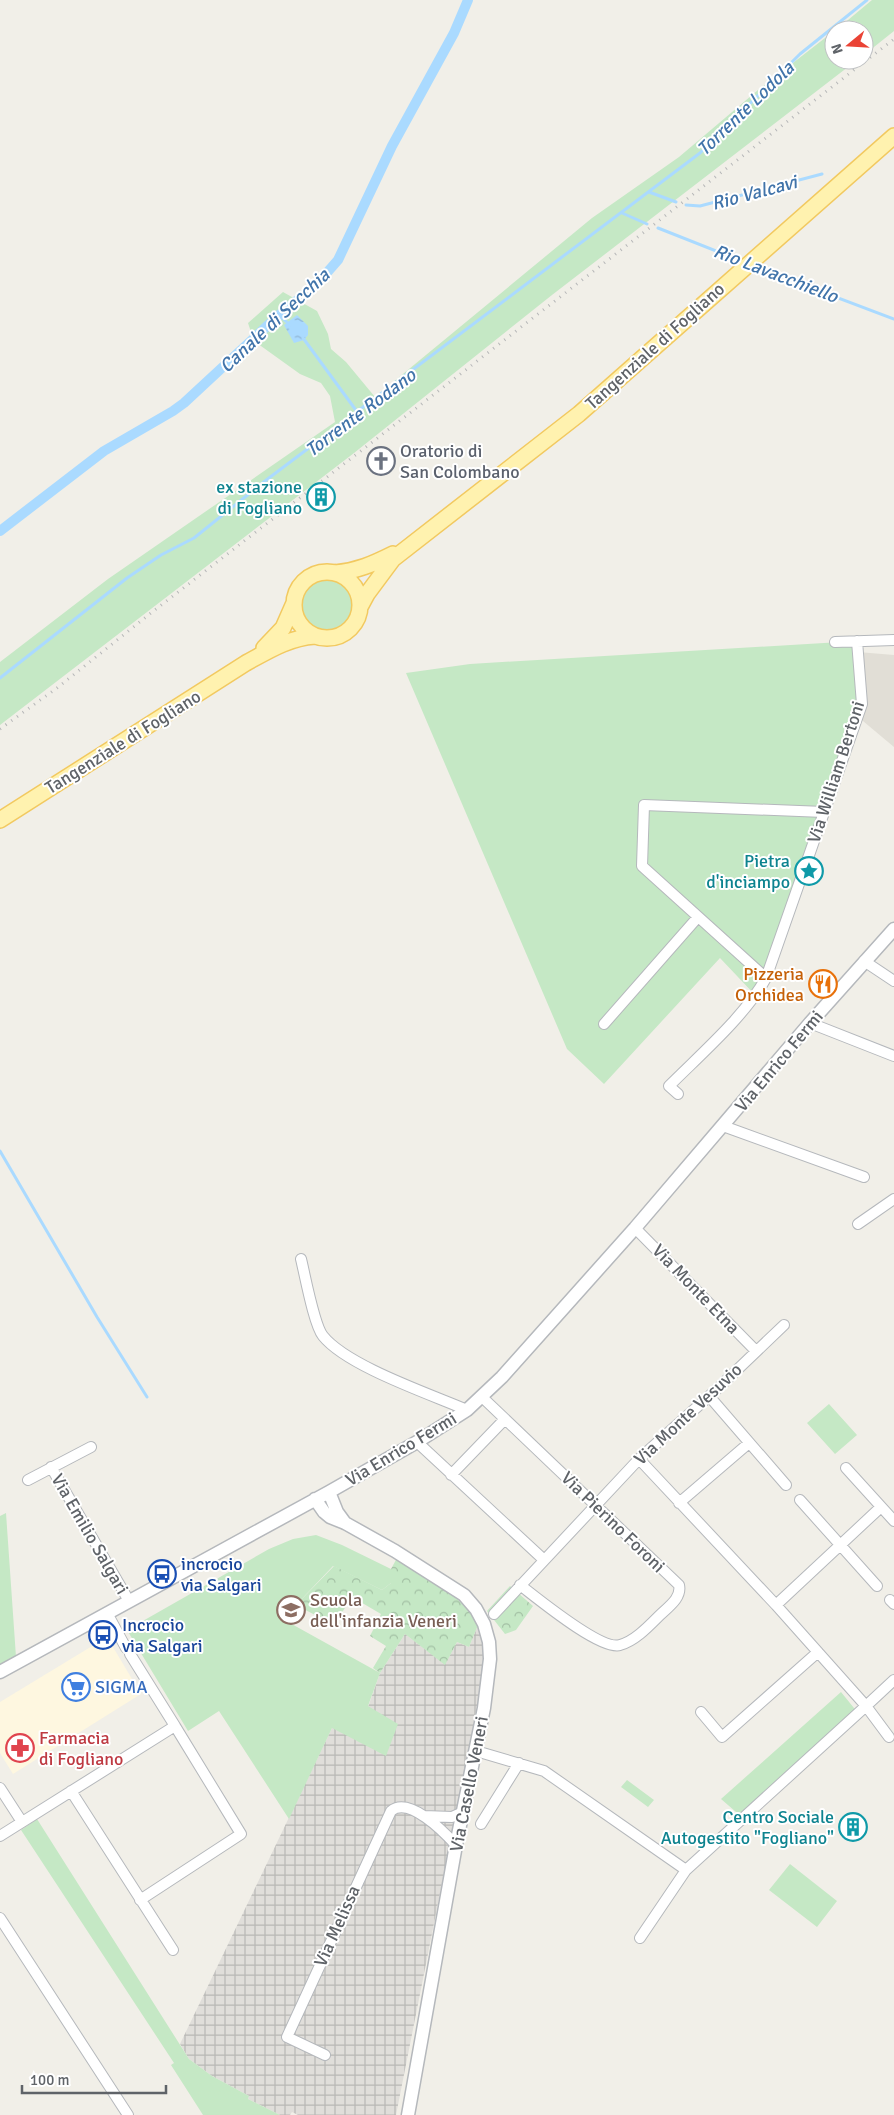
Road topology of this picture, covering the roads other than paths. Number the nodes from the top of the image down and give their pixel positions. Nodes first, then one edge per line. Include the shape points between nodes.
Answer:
1 (894, 136) edge
2 (407, 546) junction
3 (335, 573) junction
4 (294, 602) junction
5 (360, 607) junction
6 (314, 636) junction
7 (894, 640) edge
8 (857, 641) junction
9 (835, 642) dead end
10 (246, 663) junction
11 (824, 812) junction
12 (0, 820) edge
13 (698, 917) junction
14 (894, 928) edge
15 (864, 961) junction
16 (766, 978) junction
17 (894, 981) edge
18 (810, 1023) junction
19 (604, 1024) dead end
20 (894, 1056) edge
21 (678, 1094) dead end
22 (723, 1126) junction
23 (864, 1177) dead end
24 (894, 1199) edge
25 (858, 1224) dead end
26 (635, 1228) junction
27 (301, 1259) dead end
28 (784, 1325) dead end
29 (756, 1351) junction
30 (709, 1396) junction
31 (482, 1397) junction
32 (467, 1410) junction
33 (506, 1419) junction
34 (417, 1442) junction
35 (749, 1443) junction
36 (91, 1447) dead end
37 (638, 1459) junction
38 (50, 1467) junction
39 (846, 1468) dead end
40 (451, 1475) junction
41 (28, 1480) dead end
42 (786, 1485) dead end
43 (329, 1492) junction
44 (316, 1499) junction
45 (800, 1500) dead end
46 (679, 1502) junction
47 (596, 1506) junction
48 (881, 1507) junction
49 (894, 1521) edge
50 (345, 1523) junction
51 (841, 1546) junction
52 (543, 1559) junction
53 (520, 1585) junction
54 (877, 1586) dead end
55 (129, 1601) junction
56 (776, 1605) junction
57 (107, 1613) junction
58 (494, 1614) dead end
59 (818, 1652) junction
60 (0, 1672) edge
61 (894, 1680) edge
62 (866, 1706) junction
63 (701, 1712) dead end
64 (175, 1726) junction
65 (889, 1737) dead end
66 (476, 1751) junction
67 (519, 1763) junction
68 (0, 1788) edge
69 (72, 1791) junction
70 (463, 1812) junction
71 (424, 1816) junction
72 (22, 1822) junction
73 (481, 1824) dead end
74 (0, 1836) edge
75 (456, 1845) junction
76 (686, 1870) junction
77 (140, 1900) junction
78 (0, 1918) edge
79 (640, 1938) dead end
80 (173, 1950) dead end
81 (325, 2056) dead end
82 (128, 2115) edge
83 (408, 2115) edge

1 - 2 main road, Tangenziale di Fogliano via 579,414
2 - 3 main road, Tangenziale di Fogliano via 375,564
2 - 5 main road, Tangenziale di Fogliano via 380,574
3 - 4 main road, Tangenziale di Fogliano via 319,572 305,579 296,592
3 - 5 main road via 350,581 356,589
4 - 6 main road via 298,622
4 - 10 main road, Tangenziale di Fogliano via 273,640
5 - 6 main road, Tangenziale di Fogliano via 354,625 347,632 329,638
6 - 10 main road, Tangenziale di Fogliano via 278,645
7 - 8 street
8 - 9 street
8 - 11 street, Via William Bertoni via 862,704
10 - 12 main road, Tangenziale di Fogliano
11 - 13 street via 644,805 642,866
11 - 16 street, Via William Bertoni
13 - 16 street
13 - 19 street
14 - 15 street, Via Enrico Fermi
15 - 17 street
15 - 18 street, Via Enrico Fermi
16 - 21 street, Via William Bertoni via 756,995 669,1086
18 - 20 street
18 - 22 street, Via Enrico Fermi
22 - 23 street, Via Enrico Fermi
22 - 26 street, Via Enrico Fermi
24 - 25 street
26 - 29 street, Via Monte Etna
26 - 31 street, Via Enrico Fermi
27 - 32 street via 322,1336 368,1367
28 - 29 street, Via Monte Vesuvio
29 - 30 street, Via Monte Vesuvio
30 - 35 street
30 - 37 street, Via Monte Vesuvio
31 - 32 street, Via Enrico Fermi
31 - 33 street, Via Pierino Foroni
32 - 34 street, Via Enrico Fermi
33 - 40 street
33 - 47 street, Via Pierino Foroni
34 - 40 street
34 - 43 street, Via Enrico Fermi
35 - 42 street
35 - 46 street
36 - 38 street, Via Emilio Salgari
37 - 46 street
37 - 47 street, Via Monte Vesuvio
38 - 41 street, Via Emilio Salgari
38 - 55 street, Via Emilio Salgari
39 - 48 street
40 - 52 street
43 - 44 street, Via Enrico Fermi
43 - 50 street
44 - 50 street, Via Casello Veneri via 330,1517
44 - 55 street, Via Enrico Fermi
45 - 51 street
46 - 56 street
47 - 52 street, Via Monte Vesuvio
47 - 53 street, Via Pierino Foroni via 679,1585 676,1599 636,1636 619,1646 598,1640 570,1623
48 - 49 street
48 - 51 street
50 - 66 street, Via Casello Veneri via 464,1595 476,1609 487,1632 490,1659
51 - 54 street
51 - 56 street
52 - 53 street, Via Monte Vesuvio
53 - 58 street, Via Monte Vesuvio
55 - 57 street, Via Enrico Fermi
56 - 59 street
57 - 60 street, Via Enrico Fermi
57 - 64 street
59 - 62 street
59 - 63 street via 722,1737
61 - 62 street
62 - 65 street
62 - 76 street
64 - 69 street
64 - 77 street via 241,1834
66 - 67 street
66 - 70 street, Via Casello Veneri
67 - 73 street
67 - 76 street via 544,1771
68 - 72 street
69 - 72 street
69 - 77 street
70 - 71 street, Via Melissa via 452,1817
70 - 75 street, Via Casello Veneri
71 - 75 street, Via Melissa
71 - 81 street, Via Melissa via 402,1806 390,1811 287,2037
72 - 74 street
75 - 83 street, Via Casello Veneri
76 - 79 street
77 - 80 street
78 - 82 street

